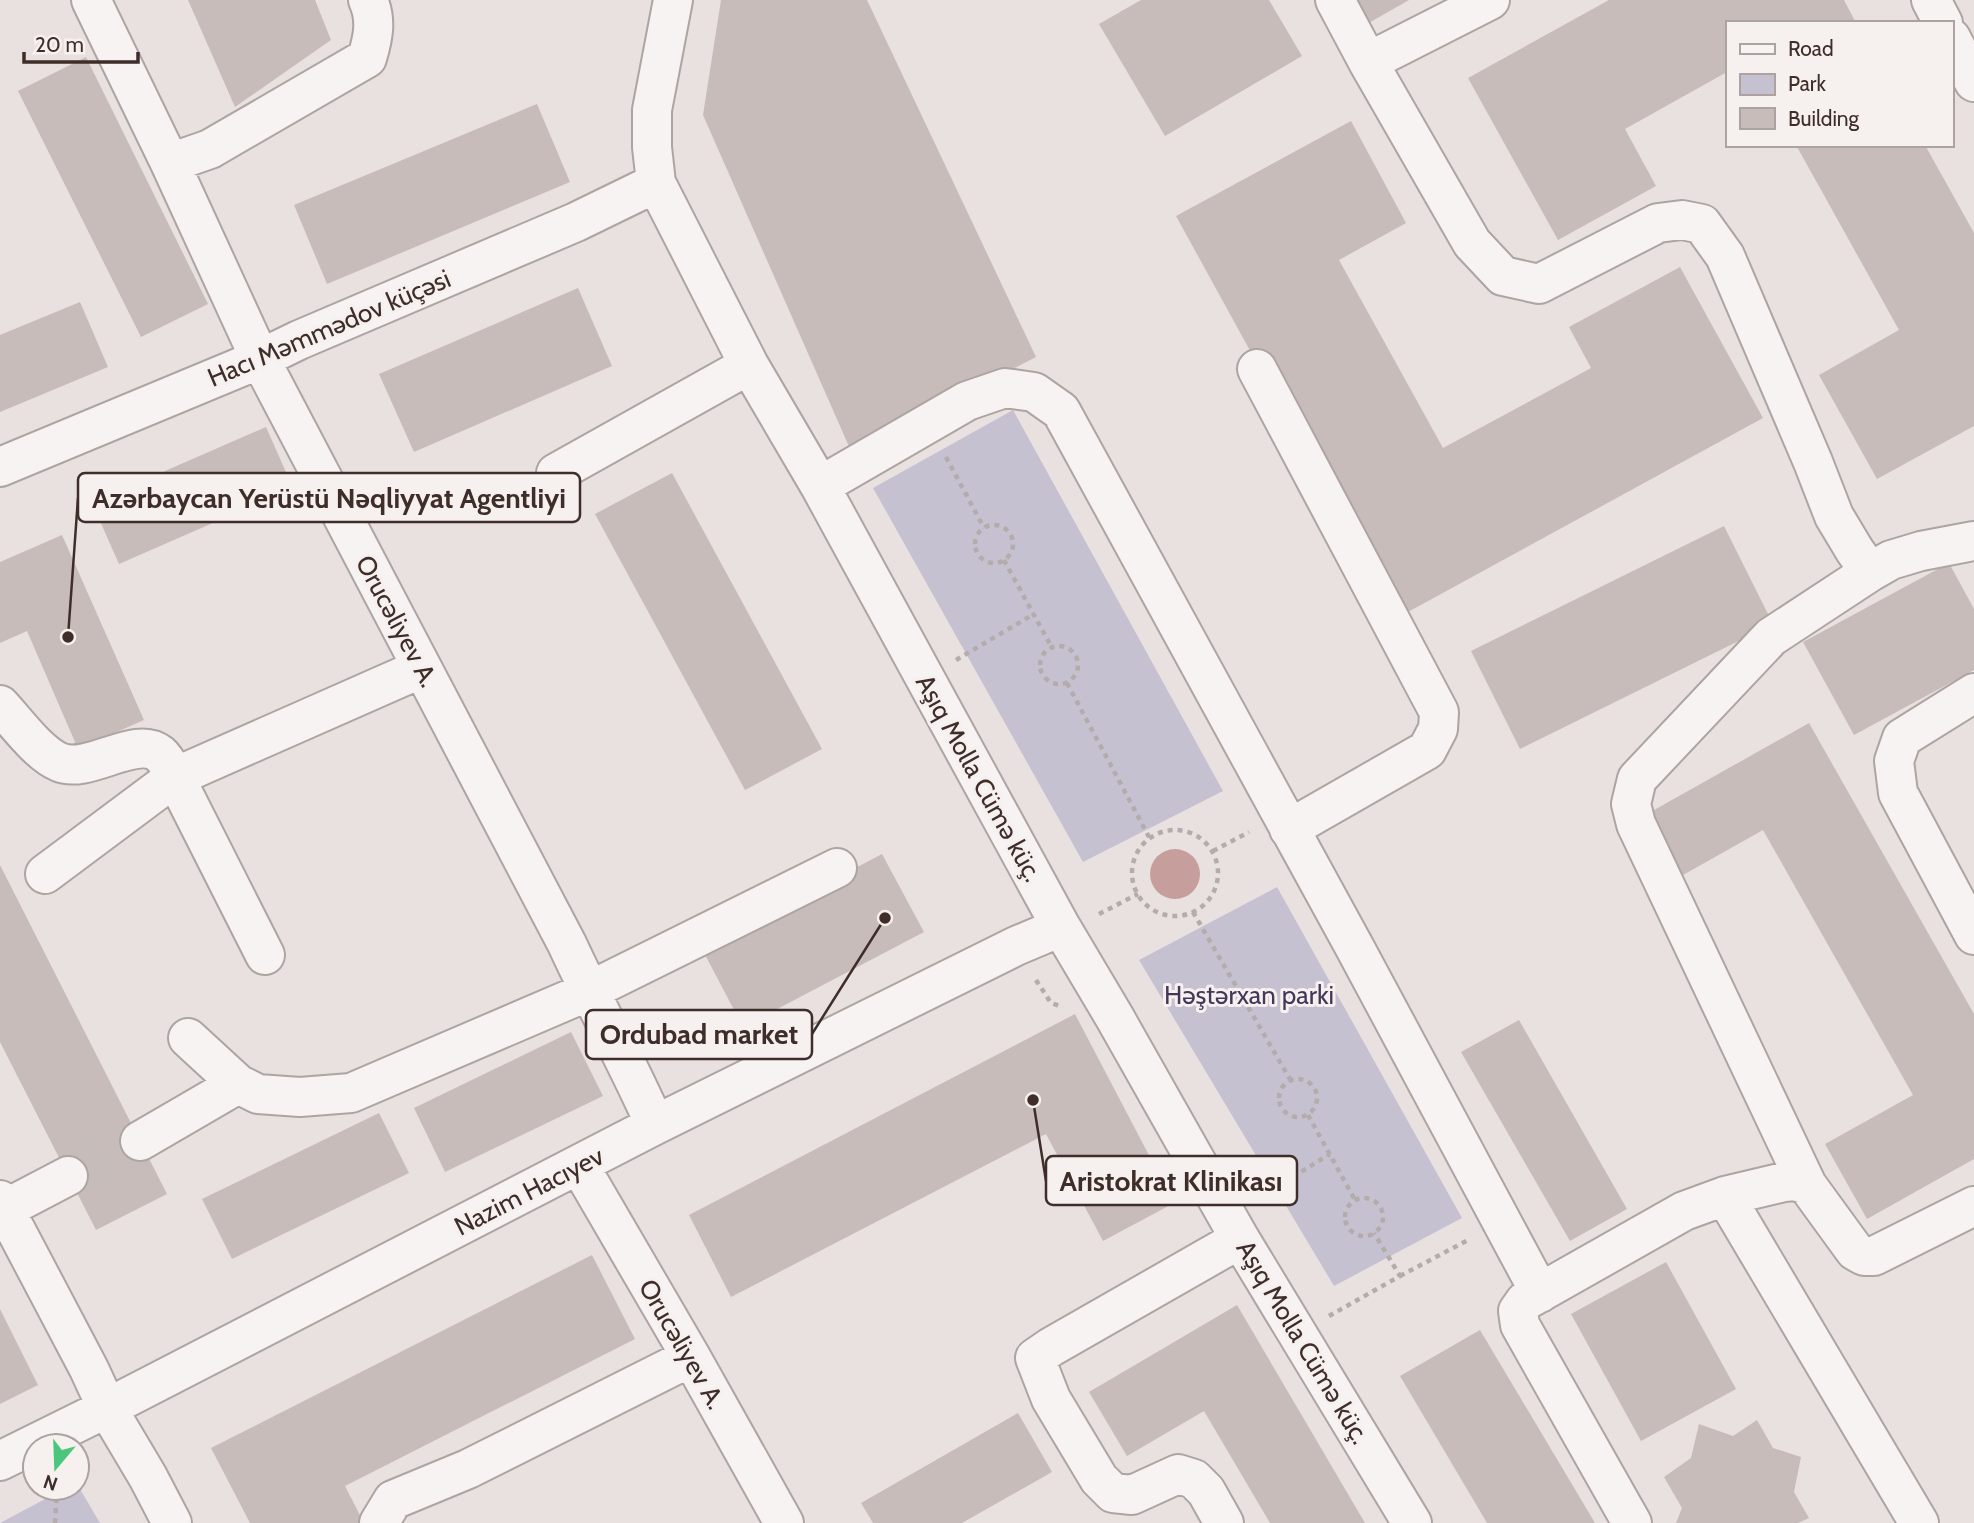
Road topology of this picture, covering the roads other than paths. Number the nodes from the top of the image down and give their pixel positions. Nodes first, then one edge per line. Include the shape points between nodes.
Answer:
1 (91, 0) edge
2 (368, 0) edge
3 (673, 0) edge
4 (1335, 0) edge
5 (1490, 0) edge
6 (1931, 0) edge
7 (1942, 21) edge
8 (1953, 42) edge
9 (1368, 62) junction
10 (1974, 82) edge
11 (170, 163) junction
12 (656, 183) junction
13 (260, 359) junction
14 (748, 365) junction
15 (1257, 369) dead end
16 (0, 467) edge
17 (556, 473) dead end
18 (820, 486) junction
19 (1974, 541) edge
20 (1870, 572) junction
21 (422, 668) junction
22 (1974, 693) edge
23 (0, 705) edge
24 (175, 777) junction
25 (1289, 829) junction
26 (837, 868) dead end
27 (45, 874) dead end
28 (1061, 927) junction
29 (1974, 935) edge
30 (265, 955) dead end
31 (589, 991) junction
32 (188, 1038) dead end
33 (238, 1084) junction
34 (655, 1125) junction
35 (140, 1141) tunnel mouth
36 (579, 1165) junction
37 (68, 1176) tunnel mouth
38 (1807, 1185) junction
39 (1725, 1196) junction
40 (2, 1204) edge
41 (1974, 1206) edge
42 (1240, 1239) junction
43 (1540, 1293) junction
44 (691, 1357) junction
45 (107, 1408) junction
46 (0, 1461) edge
47 (172, 1523) edge
48 (379, 1523) edge
49 (784, 1523) edge
50 (1224, 1523) edge
51 (1412, 1523) edge
52 (1632, 1523) edge
53 (1919, 1523) edge

1 - 11 street, Orucəliyev A.
2 - 11 street via 374,14 367,58 210,149
3 - 12 street, Aşıq Molla Cümə küç. via 652,110
4 - 9 street
5 - 9 street
6 - 7 street
8 - 10 street
9 - 20 street via 1472,243 1503,276 1539,284 1658,223 1682,220 1702,224 1725,256 1834,516
11 - 13 street, Orucəliyev A.
12 - 13 street, Hacı Məmmədov küçəsi
12 - 14 street, Aşıq Molla Cümə küç.
13 - 16 street, Hacı Məmmədov küçəsi
13 - 21 street, Orucəliyev A.
14 - 17 street
14 - 18 street, Aşıq Molla Cümə küç.
15 - 25 street via 1439,712 1438,729 1427,750
18 - 25 street via 967,401 1005,388 1034,392 1061,411
18 - 28 street, Aşıq Molla Cümə küç.
19 - 20 street via 1921,551
20 - 38 street via 1771,637 1637,779 1631,804 1636,824
21 - 24 street
21 - 31 street, Orucəliyev A.
22 - 29 street via 1902,738 1894,761 1898,793
23 - 24 street via 59,762 75,766 148,748 160,754
24 - 27 street
24 - 30 street
25 - 43 street
26 - 31 street
28 - 34 street, Nazim Hacıyev
28 - 42 street, Aşıq Molla Cümə küç.
31 - 33 street via 351,1093 258,1094
31 - 34 street, Orucəliyev A.
32 - 33 street
33 - 35 street
34 - 36 street, Nazim Hacıyev
36 - 44 street, Orucəliyev A.
36 - 45 street, Nazim Hacıyev
37 - 40 street
38 - 39 street via 1784,1182
38 - 41 street via 1855,1251 1864,1256 1874,1256
39 - 43 street via 1684,1211
39 - 53 street
40 - 45 street
42 - 50 street via 1035,1358 1051,1399 1099,1479 1113,1493 1132,1494 1178,1474 1194,1479
42 - 51 street, Aşıq Molla Cümə küç.
43 - 52 street via 1518,1311 1520,1325
44 - 48 street via 468,1469 393,1500
44 - 49 street, Orucəliyev A.
45 - 46 street, Nazim Hacıyev
45 - 47 street

